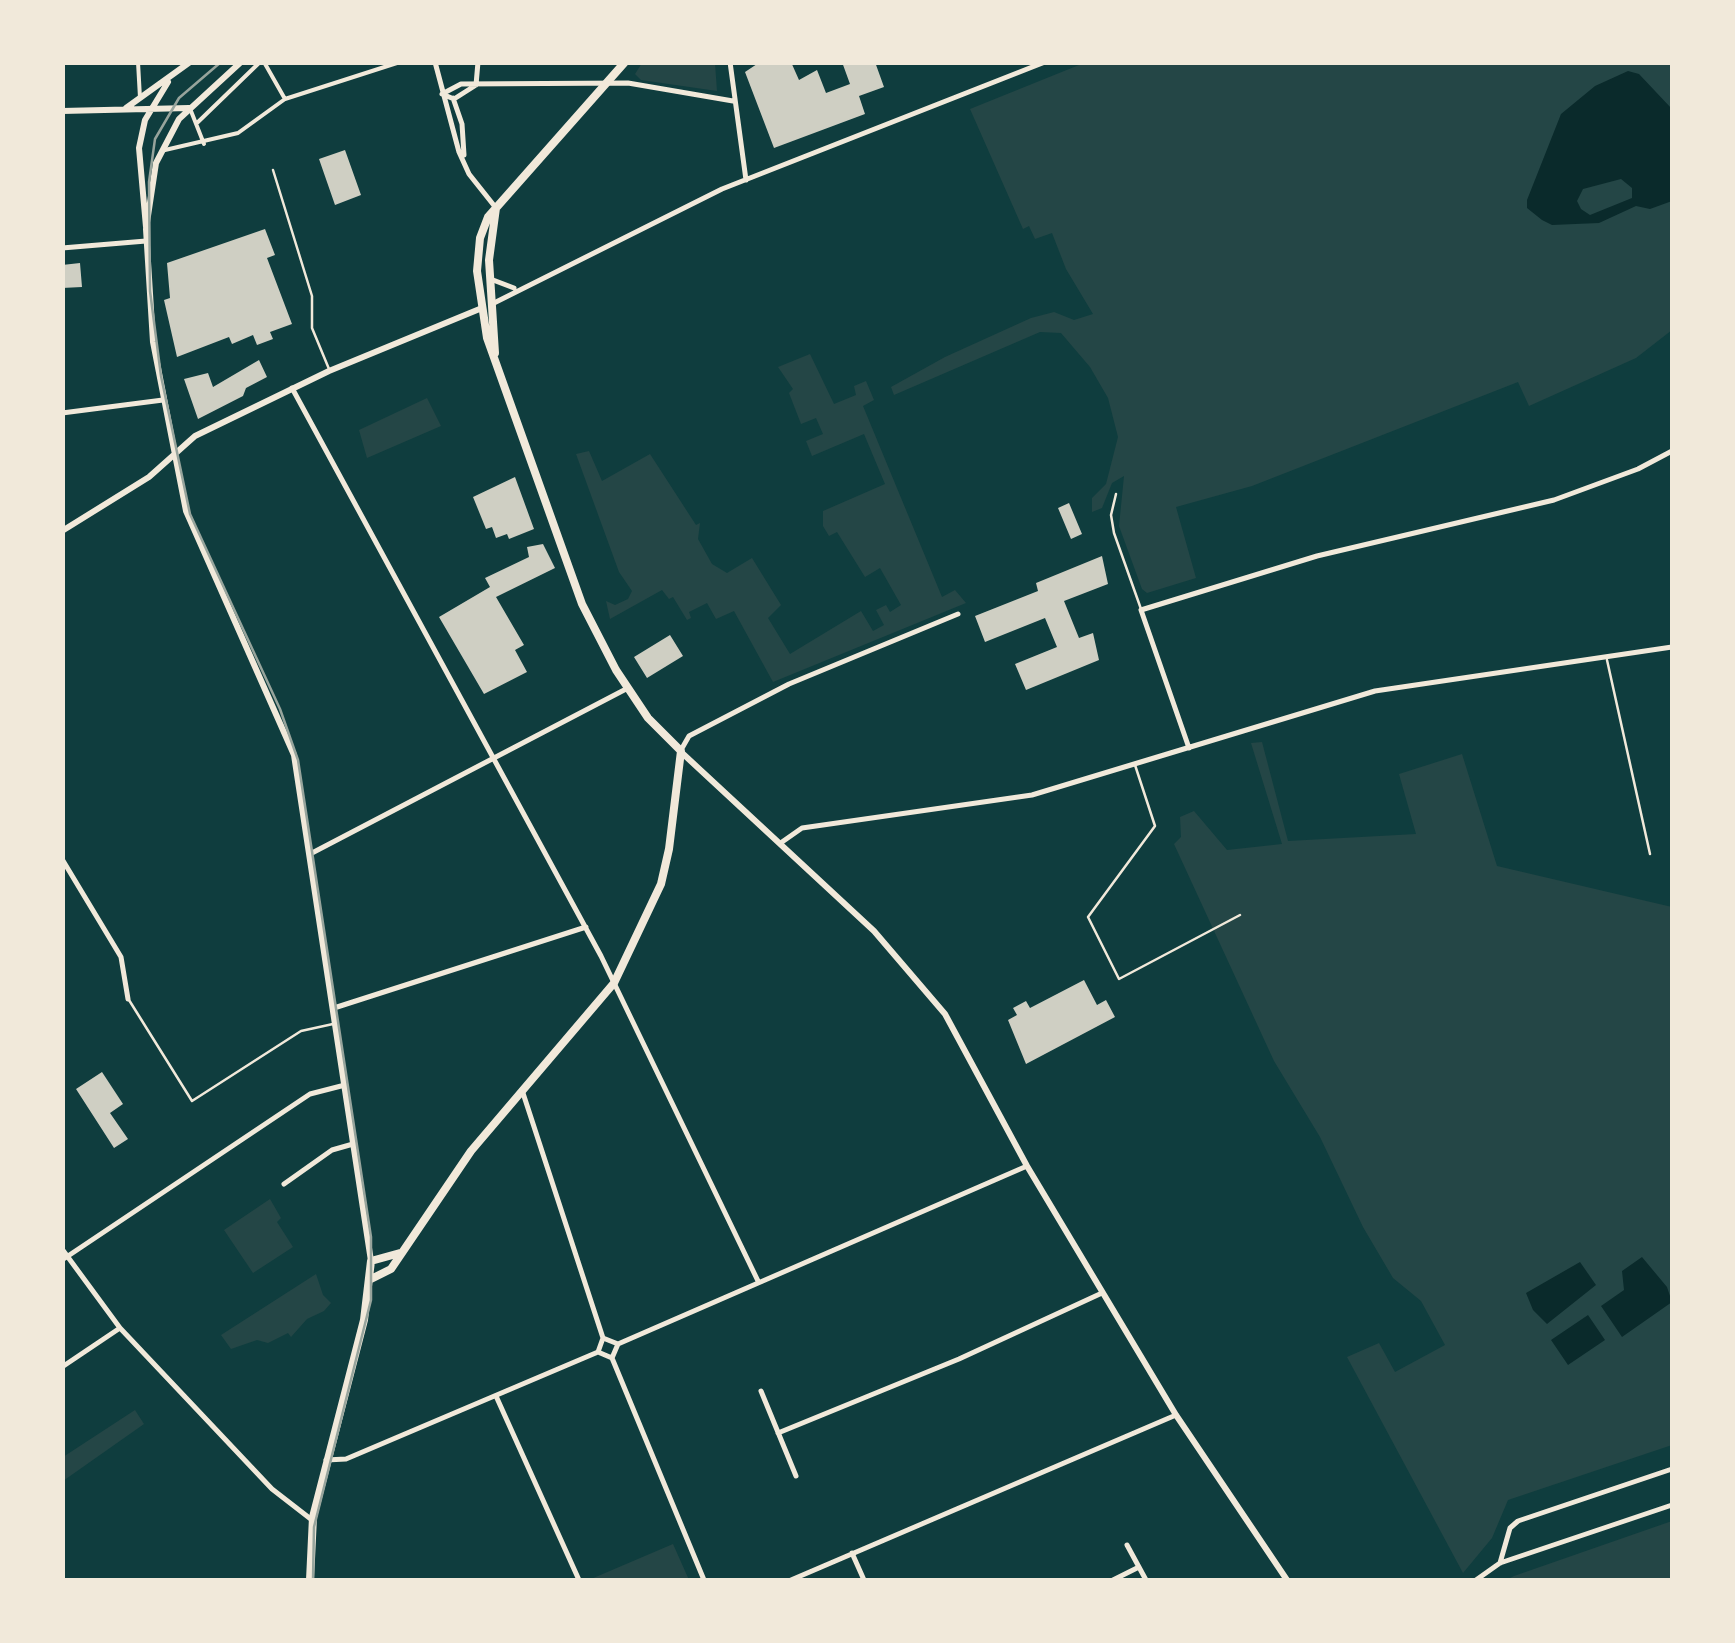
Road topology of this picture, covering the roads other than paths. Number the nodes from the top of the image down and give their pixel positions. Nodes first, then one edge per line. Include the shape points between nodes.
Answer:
1 (138, 62) edge
2 (190, 62) edge
3 (241, 62) edge
4 (262, 62) edge
5 (400, 62) edge
6 (478, 62) edge
7 (625, 62) edge
8 (730, 62) edge
9 (1046, 62) edge
10 (435, 64) edge
11 (168, 82) junction
12 (610, 83) junction
13 (476, 85) junction
14 (448, 88) junction
15 (442, 94) junction
16 (140, 99) junction
17 (285, 99) junction
18 (454, 99) junction
19 (734, 101) junction
20 (125, 108) junction
21 (189, 108) junction
22 (150, 111) junction
23 (62, 112) edge
24 (198, 122) junction
25 (204, 144) junction
26 (161, 148) junction
27 (464, 158) junction
28 (273, 170) dead end
29 (746, 180) junction
30 (496, 208) junction
31 (146, 229) junction
32 (146, 241) junction
33 (62, 248) edge
34 (490, 277) junction
35 (517, 288) junction
36 (492, 304) junction
37 (482, 308) junction
38 (496, 364) junction
39 (329, 371) junction
40 (292, 388) junction
41 (163, 400) junction
42 (62, 413) edge
43 (1672, 451) edge
44 (172, 453) junction
45 (1116, 494) dead end
46 (62, 531) edge
47 (1142, 610) junction
48 (958, 614) dead end
49 (1672, 647) edge
50 (1607, 656) junction
51 (628, 688) junction
52 (1190, 748) junction
53 (680, 751) junction
54 (497, 760) junction
55 (1135, 764) junction
56 (782, 842) junction
57 (312, 854) junction
58 (1650, 854) dead end
59 (62, 859) edge
60 (1240, 915) dead end
61 (586, 927) junction
62 (614, 983) junction
63 (128, 999) joint
64 (334, 1008) junction
65 (336, 1024) junction
66 (344, 1084) junction
67 (520, 1088) junction
68 (353, 1144) junction
69 (1027, 1166) junction
70 (284, 1184) dead end
71 (62, 1249) edge
72 (400, 1253) junction
73 (65, 1258) edge
74 (371, 1261) junction
75 (371, 1279) junction
76 (758, 1282) junction
77 (1102, 1293) junction
78 (120, 1328) junction
79 (603, 1338) junction
80 (618, 1344) junction
81 (598, 1352) junction
82 (612, 1358) junction
83 (62, 1367) edge
84 (761, 1391) dead end
85 (496, 1396) junction
86 (1176, 1415) junction
87 (778, 1432) junction
88 (326, 1460) junction
89 (1672, 1469) edge
90 (796, 1476) dead end
91 (1672, 1505) edge
92 (312, 1520) junction
93 (1128, 1545) dead end
94 (852, 1553) junction
95 (1500, 1563) junction
96 (1139, 1567) junction
97 (310, 1580) edge
98 (578, 1580) edge
99 (704, 1580) edge
100 (791, 1580) edge
101 (864, 1580) edge
102 (1114, 1580) edge
103 (1146, 1580) edge
104 (1287, 1580) edge
105 (1476, 1580) edge

1 - 16 street
2 - 11 street
3 - 21 street
4 - 17 street
4 - 24 street
5 - 17 street
6 - 13 street
7 - 12 main road
8 - 19 street
9 - 29 street
10 - 14 street
10 - 15 street
11 - 16 street
11 - 22 street
12 - 13 street
12 - 19 street
12 - 30 main road
13 - 14 street
13 - 18 street
14 - 15 street
14 - 18 street
15 - 18 street
15 - 27 street
16 - 20 street
17 - 25 street via 238,133
18 - 27 street
19 - 29 street
20 - 22 street
20 - 23 street
21 - 22 street
21 - 24 street
21 - 26 street
22 - 31 street via 139,148
24 - 25 street
25 - 26 street
26 - 31 street
27 - 30 street
28 - 39 lane
29 - 35 street
30 - 34 main road
30 - 37 main road via 476,259
31 - 32 street
32 - 33 street
32 - 41 street
34 - 35 street
34 - 36 main road
35 - 36 street
36 - 37 main road
36 - 38 main road
37 - 38 main road
37 - 39 street
38 - 51 main road via 582,604
39 - 40 street
40 - 44 street
40 - 54 street
41 - 42 street
41 - 44 street
43 - 47 street via 1554,500 1317,556
44 - 46 street via 149,477
44 - 57 street via 192,528 290,741
45 - 47 lane via 1114,534
47 - 52 street
48 - 53 street via 789,684 689,736
49 - 50 street
50 - 52 street via 1375,692
50 - 58 lane
51 - 53 main road
51 - 54 street
52 - 55 street
53 - 56 street
53 - 62 main road via 662,884
54 - 57 street
54 - 61 street
55 - 56 street via 1032,795 802,828
55 - 60 lane via 1155,826 1088,917 1119,980
56 - 69 street via 893,950 945,1014
57 - 64 street
59 - 63 street via 122,957
61 - 62 street
61 - 64 street
62 - 67 main road
62 - 76 street
63 - 65 lane via 192,1102 301,1031
64 - 65 street
65 - 66 street
66 - 68 street
66 - 73 street via 310,1094
67 - 72 main road
67 - 79 street
68 - 70 street via 332,1150
68 - 74 street
69 - 76 street
69 - 77 street
71 - 73 street
72 - 74 main road
72 - 75 main road via 391,1270
73 - 78 street
74 - 75 main road
75 - 88 main road
76 - 80 street
77 - 86 street
77 - 87 street
78 - 83 street
78 - 92 street via 272,1489
79 - 80 street
79 - 81 street
80 - 82 street
81 - 82 street
81 - 85 street
82 - 99 street
84 - 87 street
85 - 88 street via 346,1459
85 - 98 street
86 - 94 street
86 - 104 street
87 - 90 street
88 - 92 main road
89 - 95 street via 1514,1524
91 - 95 street
92 - 97 main road
93 - 96 street
94 - 100 street
94 - 101 street
95 - 105 street
96 - 102 street
96 - 103 street

